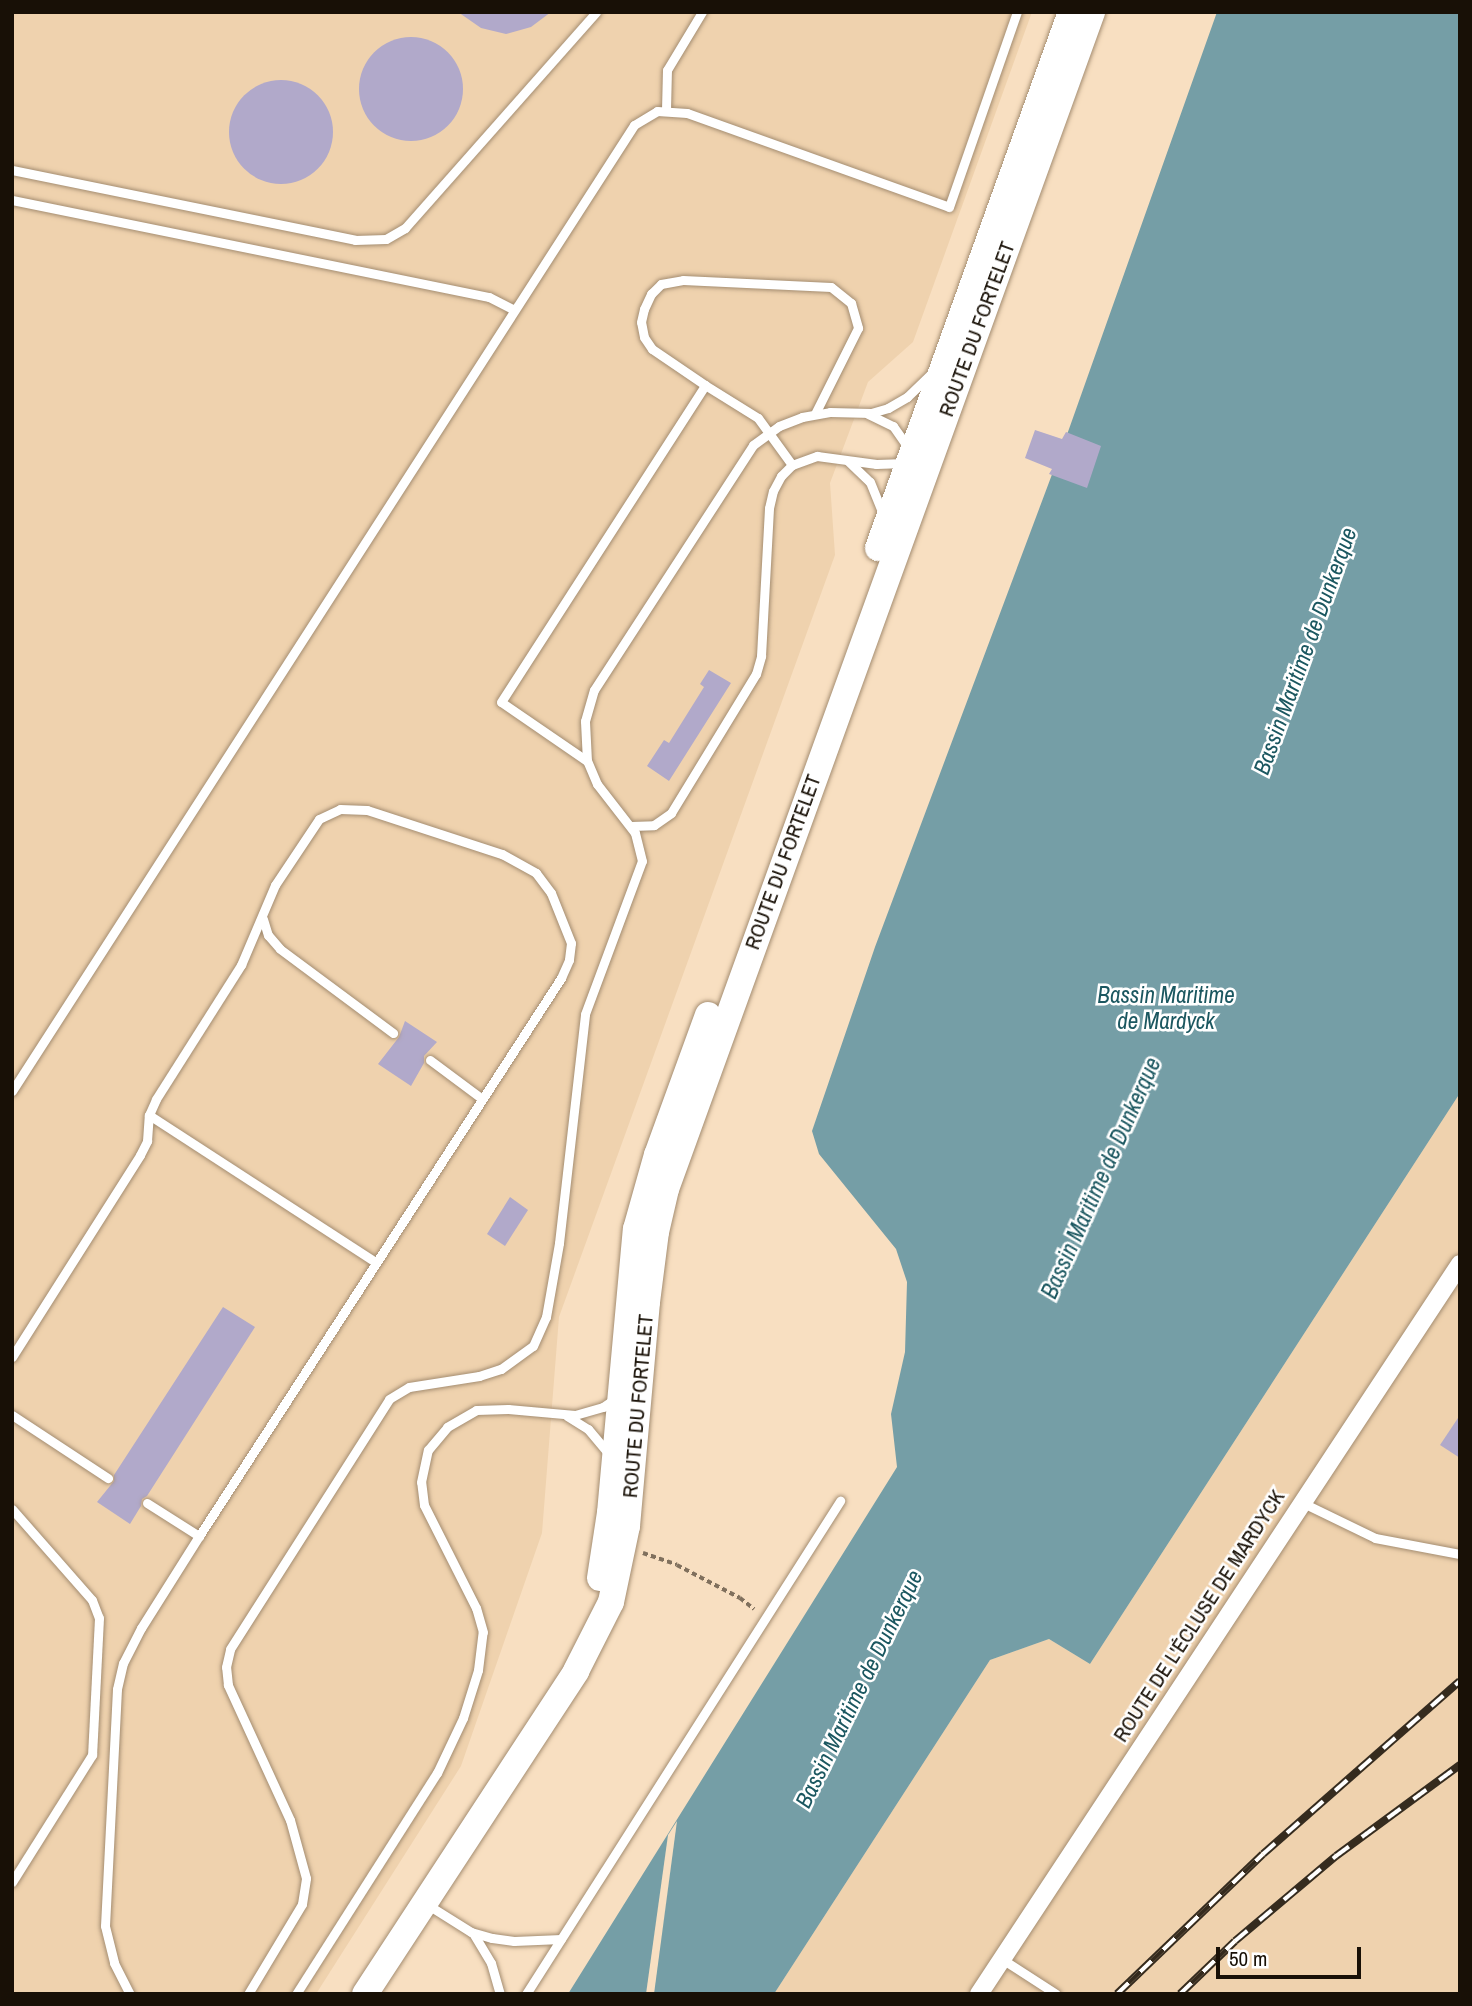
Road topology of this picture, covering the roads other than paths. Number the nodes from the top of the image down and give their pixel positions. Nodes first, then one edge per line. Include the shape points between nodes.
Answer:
1 (596, 12) edge
2 (702, 12) edge
3 (1017, 12) edge
4 (1071, 12) edge
5 (1092, 12) edge
6 (666, 110) junction
7 (12, 170) edge
8 (12, 200) edge
9 (514, 310) junction
10 (947, 356) junction
11 (705, 385) junction
12 (861, 413) junction
13 (816, 414) junction
14 (770, 432) junction
15 (844, 459) junction
16 (917, 463) junction
17 (792, 465) junction
18 (885, 528) junction
19 (587, 761) junction
20 (631, 826) junction
21 (262, 918) junction
22 (393, 1033) dead end
23 (429, 1060) dead end
24 (12, 1091) edge
25 (481, 1098) junction
26 (149, 1115) junction
27 (375, 1262) junction
28 (1460, 1264) edge
29 (12, 1357) edge
30 (642, 1363) junction
31 (621, 1394) junction
32 (12, 1415) edge
33 (565, 1416) junction
34 (614, 1469) junction
35 (108, 1478) dead end
36 (841, 1501) dead end
37 (1301, 1502) junction
38 (147, 1503) dead end
39 (12, 1509) edge
40 (199, 1536) junction
41 (1460, 1554) edge
42 (542, 1722) junction
43 (12, 1882) edge
44 (424, 1902) junction
45 (471, 1932) junction
46 (561, 1939) junction
47 (1002, 1959) junction
48 (130, 1994) edge
49 (248, 1994) edge
50 (296, 1994) edge
51 (365, 1994) edge
52 (500, 1994) edge
53 (526, 1994) edge
54 (979, 1994) edge
55 (1056, 1994) edge

1 - 7 lane via 405,228 386,239 355,240
2 - 6 lane via 667,70
3 - 6 lane via 949,207 687,113
4 - 10 main road, ROUTE DU FORTELET
5 - 16 main road, ROUTE DU FORTELET
6 - 9 lane via 649,113 634,125
8 - 9 lane via 489,297
9 - 24 lane
10 - 12 lane via 897,403
10 - 16 main road, ROUTE DU FORTELET
11 - 13 lane via 652,349 643,337 644,309 661,284 682,280 831,287 851,303 858,328
11 - 14 lane via 758,418
11 - 19 lane via 501,702
12 - 13 lane
12 - 16 lane via 893,426
13 - 14 lane
14 - 17 lane
14 - 19 lane via 739,463 601,678 587,711
15 - 16 lane
15 - 17 lane via 817,456
15 - 18 lane via 870,482
16 - 18 main road, ROUTE DU FORTELET
16 - 30 main road, ROUTE DU FORTELET via 666,1189 653,1250
17 - 20 lane via 770,499 757,674 671,813 654,825
18 - 31 main road, ROUTE DU FORTELET via 647,1185 634,1245
19 - 20 lane via 597,783
20 - 49 lane via 640,848 641,868 585,1014 551,1295 538,1339 517,1360 490,1374 410,1387 389,1399 230,1649 228,1685 290,1820 306,1878 302,1904
21 - 22 lane via 280,949
21 - 25 lane via 275,884 306,835 319,819 340,809 367,810 456,839 509,857 536,873 560,912 571,943 569,960
21 - 26 lane via 241,965
23 - 25 lane
25 - 27 lane
26 - 27 lane
26 - 29 lane via 140,1154
27 - 40 lane
28 - 37 street, ROUTE DE L'ÉCLUSE DE MARDYCK
30 - 31 lane
30 - 42 main road, ROUTE DU FORTELET via 624,1547 615,1590 599,1630
31 - 33 lane via 592,1412
31 - 34 main road, ROUTE DU FORTELET
32 - 35 lane
33 - 34 lane via 594,1436
33 - 50 lane via 476,1410 447,1427 428,1450 421,1482 424,1505 476,1608 483,1632 478,1670 458,1731 437,1773
34 - 42 main road, ROUTE DU FORTELET via 597,1592 581,1639
36 - 46 lane
37 - 41 lane via 1376,1538
37 - 47 street, ROUTE DE L'ÉCLUSE DE MARDYCK
38 - 40 lane
39 - 43 lane via 92,1600 99,1618 92,1755
40 - 48 lane via 127,1651 117,1689 105,1926 114,1963
42 - 44 main road, ROUTE DU FORTELET
44 - 45 lane
44 - 51 main road, ROUTE DU FORTELET
45 - 46 lane via 502,1940
45 - 52 lane via 485,1951
46 - 53 lane
47 - 54 street, ROUTE DE L'ÉCLUSE DE MARDYCK
47 - 55 lane

